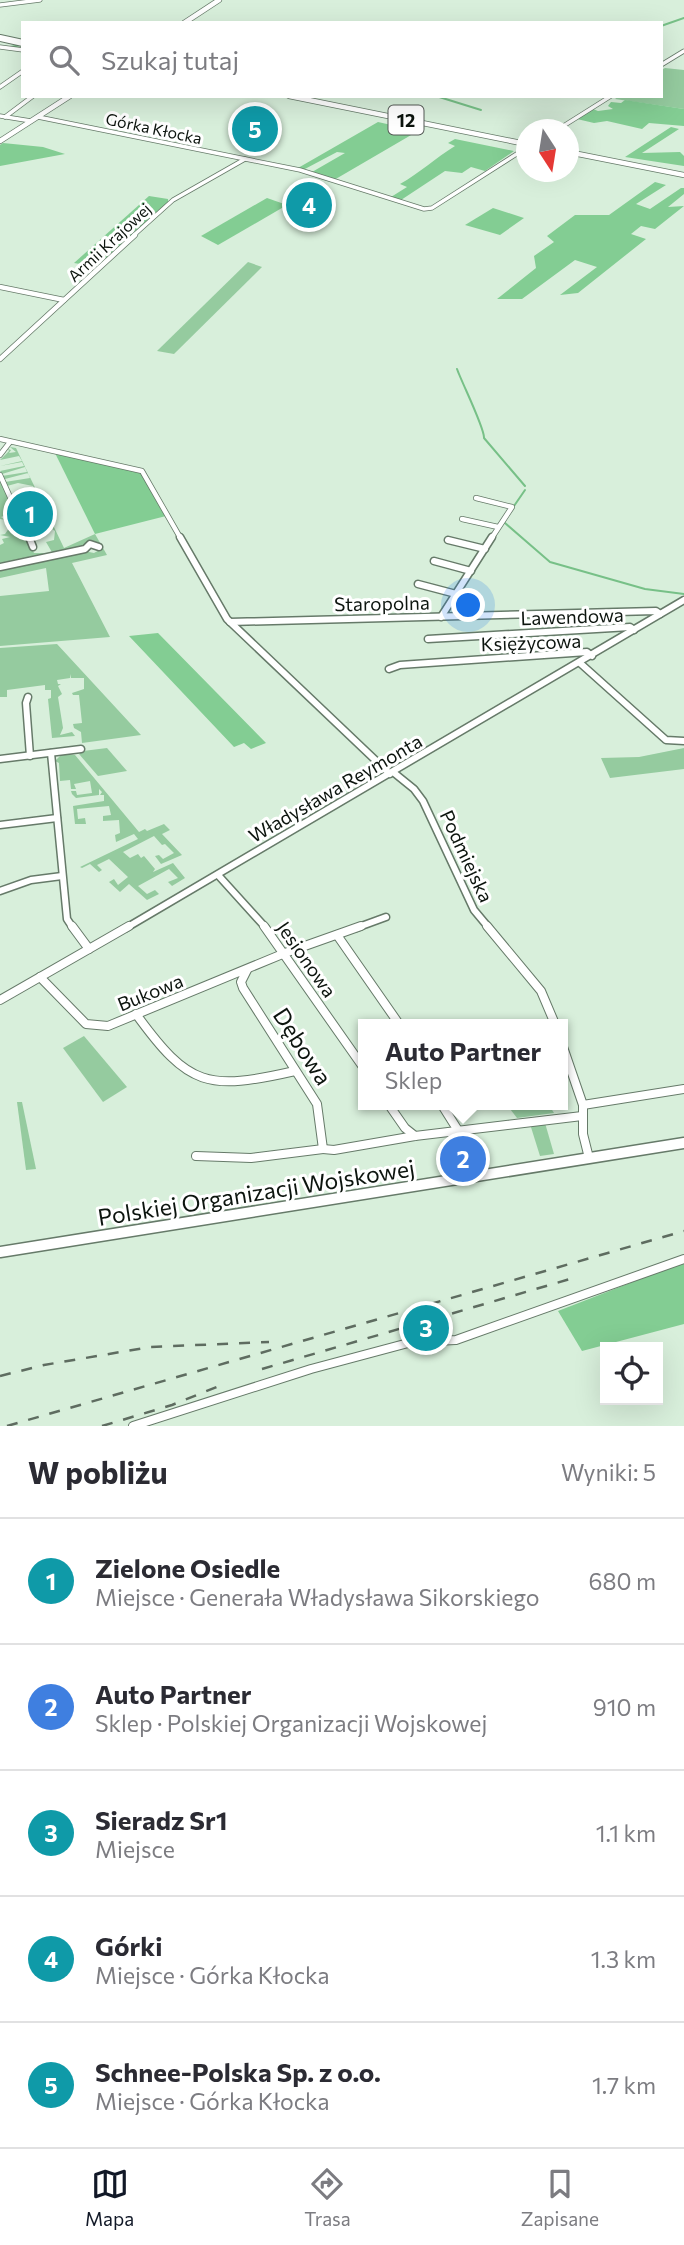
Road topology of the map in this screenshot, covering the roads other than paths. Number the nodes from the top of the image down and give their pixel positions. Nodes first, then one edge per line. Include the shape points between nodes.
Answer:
1 (40, 0) edge
2 (219, 0) edge
3 (0, 5) edge
4 (187, 21) edge
5 (0, 38) edge
6 (21, 43) edge
7 (0, 47) edge
8 (21, 50) edge
9 (684, 51) edge
10 (663, 64) edge
11 (21, 72) edge
12 (0, 78) edge
13 (10, 80) junction
14 (0, 87) edge
15 (30, 98) edge
16 (67, 98) edge
17 (299, 98) edge
18 (608, 98) edge
19 (2, 116) edge
20 (38, 117) junction
21 (574, 119) edge
22 (32, 121) junction
23 (0, 141) edge
24 (516, 143) edge
25 (516, 151) edge
26 (579, 154) edge
27 (245, 159) junction
28 (684, 175) edge
29 (0, 287) edge
30 (64, 300) junction
31 (0, 359) edge
32 (0, 439) edge
33 (10, 442) junction
34 (0, 455) edge
35 (0, 475) edge
36 (476, 498) dead end
37 (462, 519) dead end
38 (498, 527) junction
39 (448, 540) dead end
40 (33, 547) dead end
41 (85, 549) dead end
42 (485, 549) junction
43 (434, 561) dead end
44 (0, 567) edge
45 (471, 571) junction
46 (418, 584) dead end
47 (456, 594) junction
48 (684, 600) edge
49 (660, 614) junction
50 (441, 617) junction
51 (230, 622) junction
52 (634, 629) junction
53 (428, 639) dead end
54 (592, 656) junction
55 (580, 663) junction
56 (389, 668) dead end
57 (29, 697) dead end
58 (684, 741) edge
59 (81, 749) dead end
60 (51, 753) junction
61 (30, 756) junction
62 (0, 760) edge
63 (392, 773) junction
64 (57, 818) junction
65 (0, 825) edge
66 (218, 875) junction
67 (62, 876) junction
68 (0, 891) edge
69 (386, 917) dead end
70 (337, 935) junction
71 (89, 949) junction
72 (285, 953) junction
73 (248, 968) junction
74 (40, 977) junction
75 (0, 1000) edge
76 (136, 1014) junction
77 (396, 1019) edge
78 (554, 1019) edge
79 (358, 1060) edge
80 (568, 1062) edge
81 (295, 1071) junction
82 (684, 1089) edge
83 (583, 1105) junction
84 (392, 1110) edge
85 (445, 1110) edge
86 (582, 1116) junction
87 (459, 1132) junction
88 (415, 1136) junction
89 (684, 1143) edge
90 (323, 1149) junction
91 (196, 1156) dead end
92 (589, 1158) junction
93 (0, 1252) edge
94 (684, 1259) edge
95 (133, 1426) edge

1 - 3 street
2 - 4 main road
5 - 6 highway
7 - 8 street
9 - 10 street
11 - 13 street
12 - 13 street
13 - 14 street
15 - 19 street
16 - 20 main road
17 - 24 main road, 12
18 - 21 street
19 - 22 street
20 - 22 main road
20 - 27 street, Górka Kłocka
22 - 23 main road
25 - 27 street, Górka Kłocka via 426,209 300,170
26 - 28 main road
27 - 30 street, Armii Krajowej via 173,200
29 - 30 street
30 - 31 street, Armii Krajowej
32 - 33 street, Podmiejska
33 - 34 street
33 - 51 street, Podmiejska via 142,471
35 - 40 street
36 - 38 street via 512,507
37 - 38 street
38 - 42 street
39 - 42 street
41 - 44 street
42 - 45 street
43 - 45 street
45 - 47 street
46 - 47 street
47 - 50 street
48 - 49 street, Władysława Reymonta
49 - 50 street, Staropolna
49 - 52 street, Władysława Reymonta
50 - 51 street, Staropolna
51 - 63 street, Podmiejska
52 - 53 street, Lawendowa
52 - 54 street, Władysława Reymonta
54 - 55 street, Władysława Reymonta
54 - 56 street, Księżycowa via 587,652
55 - 58 street via 661,736
55 - 63 street, Władysława Reymonta
57 - 61 street
59 - 60 street
60 - 61 street
60 - 64 street
61 - 62 street
63 - 66 street, Władysława Reymonta
63 - 78 street, Podmiejska via 423,801 474,910 541,991
64 - 65 street
64 - 67 street
66 - 71 street, Władysława Reymonta
66 - 72 street, Jesionowa
67 - 68 street
67 - 71 street via 68,922
69 - 70 street, Bukowa
70 - 72 street, Bukowa
70 - 77 street
71 - 74 street, Władysława Reymonta
72 - 73 street, Bukowa
72 - 79 street, Jesionowa
73 - 76 street, Bukowa
73 - 81 street, Dębowa via 243,988
74 - 75 street, Władysława Reymonta
74 - 76 street, Bukowa via 90,1026 108,1026
76 - 81 street via 173,1062 194,1076 225,1081
80 - 83 street
81 - 90 street, Dębowa via 317,1104
82 - 83 street
83 - 86 street
84 - 88 street
85 - 87 street
86 - 87 street
86 - 92 street
87 - 88 street
88 - 90 street
89 - 92 main road, Polskiej Organizacji Wojskowej
90 - 91 street via 251,1158
92 - 93 main road, Polskiej Organizacji Wojskowej
94 - 95 street via 456,1340 412,1342

